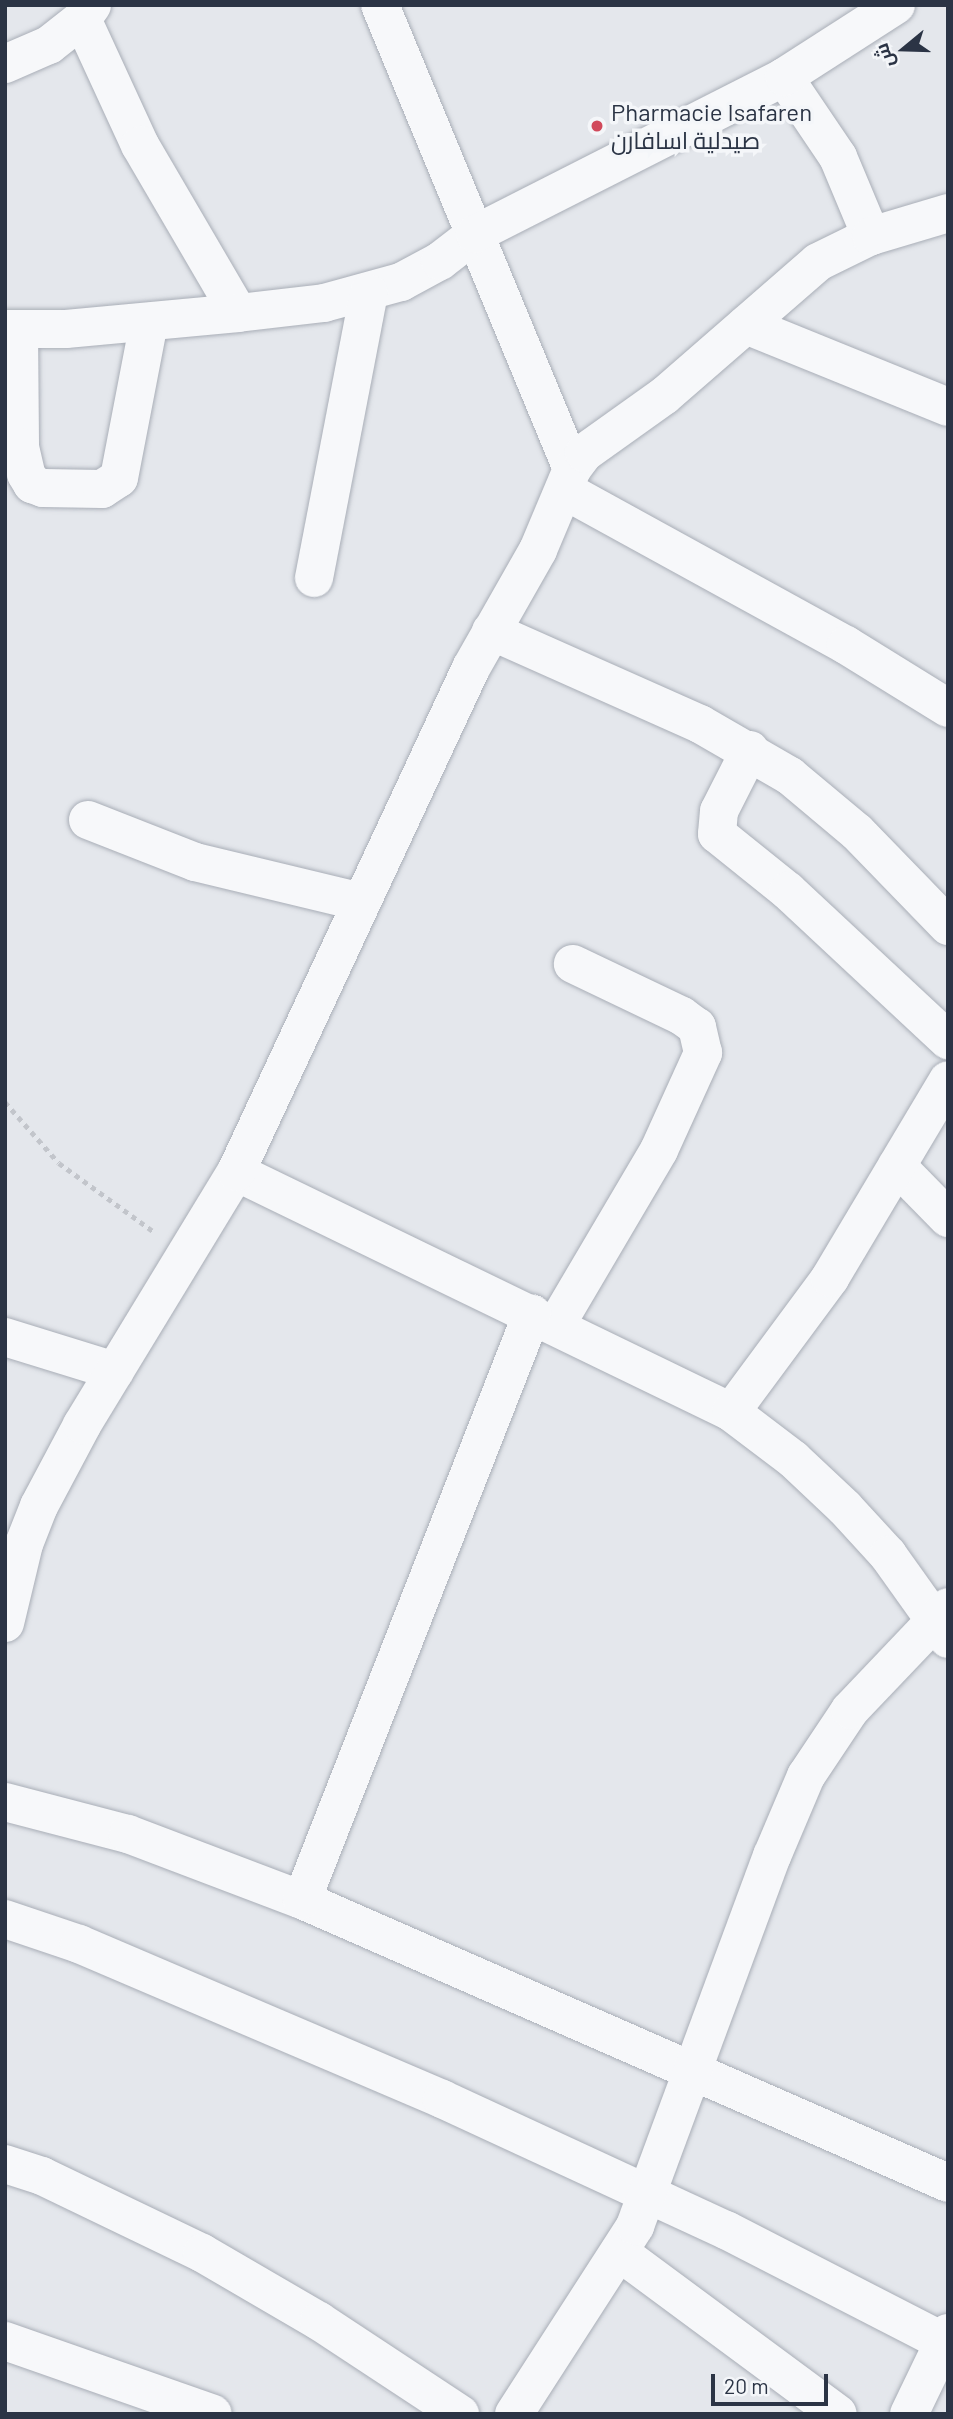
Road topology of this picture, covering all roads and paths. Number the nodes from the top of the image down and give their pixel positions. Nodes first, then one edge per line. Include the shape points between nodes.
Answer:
1 (380, 5) edge
2 (895, 5) edge
3 (87, 12) edge
4 (5, 64) edge
5 (784, 78) junction
6 (948, 213) edge
7 (475, 234) junction
8 (871, 236) junction
9 (369, 293) junction
10 (238, 313) junction
11 (149, 322) junction
12 (746, 325) junction
13 (12, 329) edge
14 (948, 407) edge
15 (568, 480) junction
16 (314, 579) dead end
17 (491, 631) junction
18 (948, 708) edge
19 (750, 750) junction
20 (88, 820) dead end
21 (361, 902) junction
22 (948, 926) edge
23 (573, 964) dead end
24 (948, 1040) edge
25 (948, 1080) edge
26 (5, 1102) edge
27 (897, 1166) junction
28 (236, 1172) junction
29 (948, 1218) edge
30 (186, 1253) junction
31 (544, 1320) junction
32 (5, 1337) edge
33 (115, 1371) junction
34 (731, 1412) junction
35 (6, 1620) edge
36 (943, 1622) edge
37 (5, 1802) edge
38 (303, 1900) junction
39 (5, 1919) edge
40 (696, 2070) junction
41 (5, 2164) edge
42 (948, 2183) edge
43 (649, 2195) junction
44 (619, 2252) junction
45 (946, 2337) edge
46 (5, 2341) edge
47 (214, 2414) edge
48 (460, 2414) edge
49 (514, 2414) edge
50 (838, 2414) edge
51 (909, 2414) edge

1 - 7 street
2 - 5 street
3 - 4 street via 49,45
3 - 10 street via 140,145
5 - 7 street
5 - 8 street via 838,157
6 - 8 street
7 - 9 street via 440,261
7 - 15 street
8 - 12 street via 818,262
9 - 10 street
9 - 16 street
10 - 11 street
11 - 13 street
11 - 13 street via 119,478 102,489 43,488 32,484 26,474
12 - 14 street
12 - 15 street via 664,397 584,453
15 - 17 street via 538,550
15 - 18 street
17 - 19 street
17 - 21 street
19 - 22 street via 832,810
19 - 24 street via 719,811 717,834 788,891
20 - 21 street via 195,862
21 - 28 street
23 - 31 street via 682,1016 697,1027 703,1053 659,1150
25 - 27 street
26 - 30 path via 85,1186
27 - 29 street
27 - 34 street via 830,1278
28 - 30 street
28 - 31 street
30 - 33 street
31 - 34 street
31 - 38 street
32 - 33 street
33 - 35 street via 39,1506 24,1544
34 - 36 street via 793,1459 845,1508
36 - 40 street via 850,1710 806,1776 772,1856
37 - 38 street via 128,1834
38 - 40 street
39 - 43 street via 79,1944 292,2034
40 - 42 street
40 - 43 street
41 - 48 street via 54,2181 202,2253 319,2321
43 - 44 street
43 - 45 street
44 - 49 street
44 - 50 street
45 - 51 street
46 - 47 street

